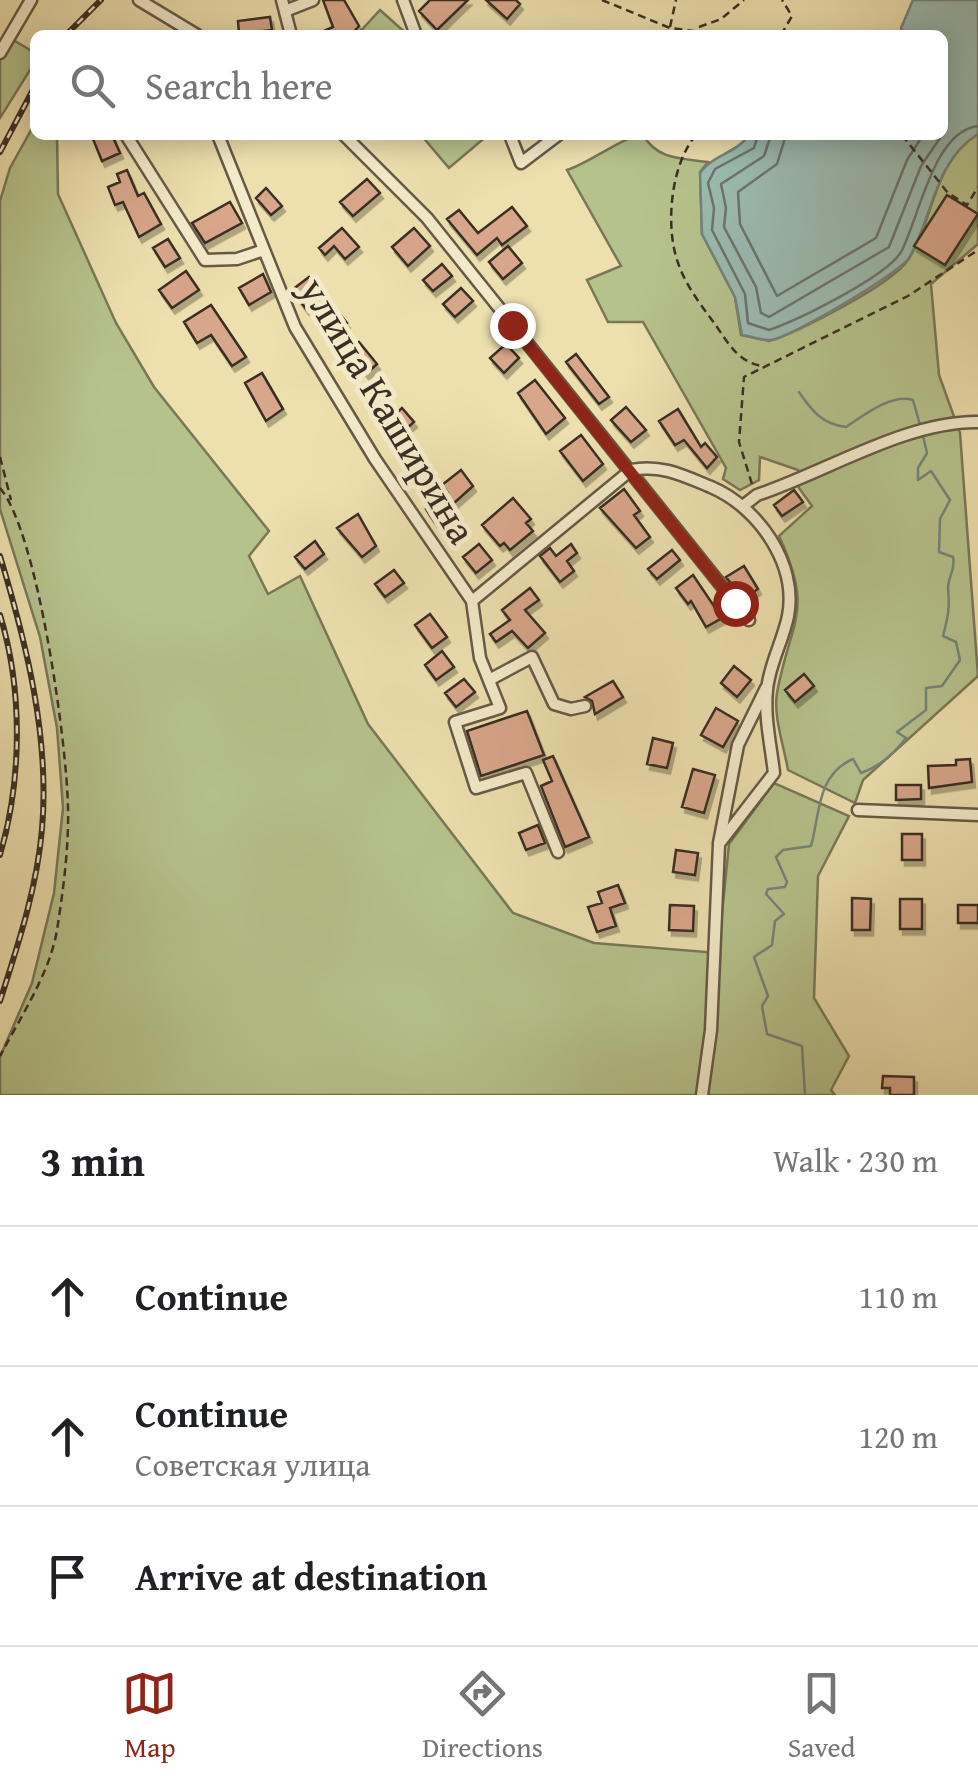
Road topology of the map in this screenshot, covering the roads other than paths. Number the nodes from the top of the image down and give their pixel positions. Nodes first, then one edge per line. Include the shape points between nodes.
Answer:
1 (31, 0) edge
2 (138, 0) edge
3 (313, 0) edge
4 (404, 0) edge
5 (283, 5) edge
6 (189, 30) edge
7 (290, 30) edge
8 (414, 30) edge
9 (0, 53) edge
10 (129, 140) edge
11 (220, 140) edge
12 (349, 140) edge
13 (512, 140) edge
14 (551, 140) edge
15 (264, 250) junction
16 (978, 422) edge
17 (632, 470) junction
18 (743, 506) junction
19 (472, 600) junction
20 (749, 620) dead end
21 (488, 680) junction
22 (767, 687) junction
23 (585, 706) dead end
24 (858, 810) dead end
25 (978, 815) edge
26 (718, 844) junction
27 (558, 852) dead end
28 (702, 1095) edge

1 - 9 street
2 - 6 street
3 - 5 street
4 - 8 street
5 - 7 street
10 - 15 street via 205,260
11 - 15 street, улица Каширина
12 - 17 street via 426,218
13 - 14 street via 521,163
15 - 19 street, улица Каширина via 295,327
16 - 18 street via 945,422 909,434
17 - 18 street via 672,470
17 - 19 street
17 - 20 street
18 - 22 street via 772,540 788,587 786,626
19 - 21 street
21 - 23 street via 532,657 554,704
21 - 27 street via 500,708 455,722 476,788 526,772
22 - 26 street via 738,745
22 - 26 street via 774,773
24 - 25 street
26 - 28 street via 712,1030

